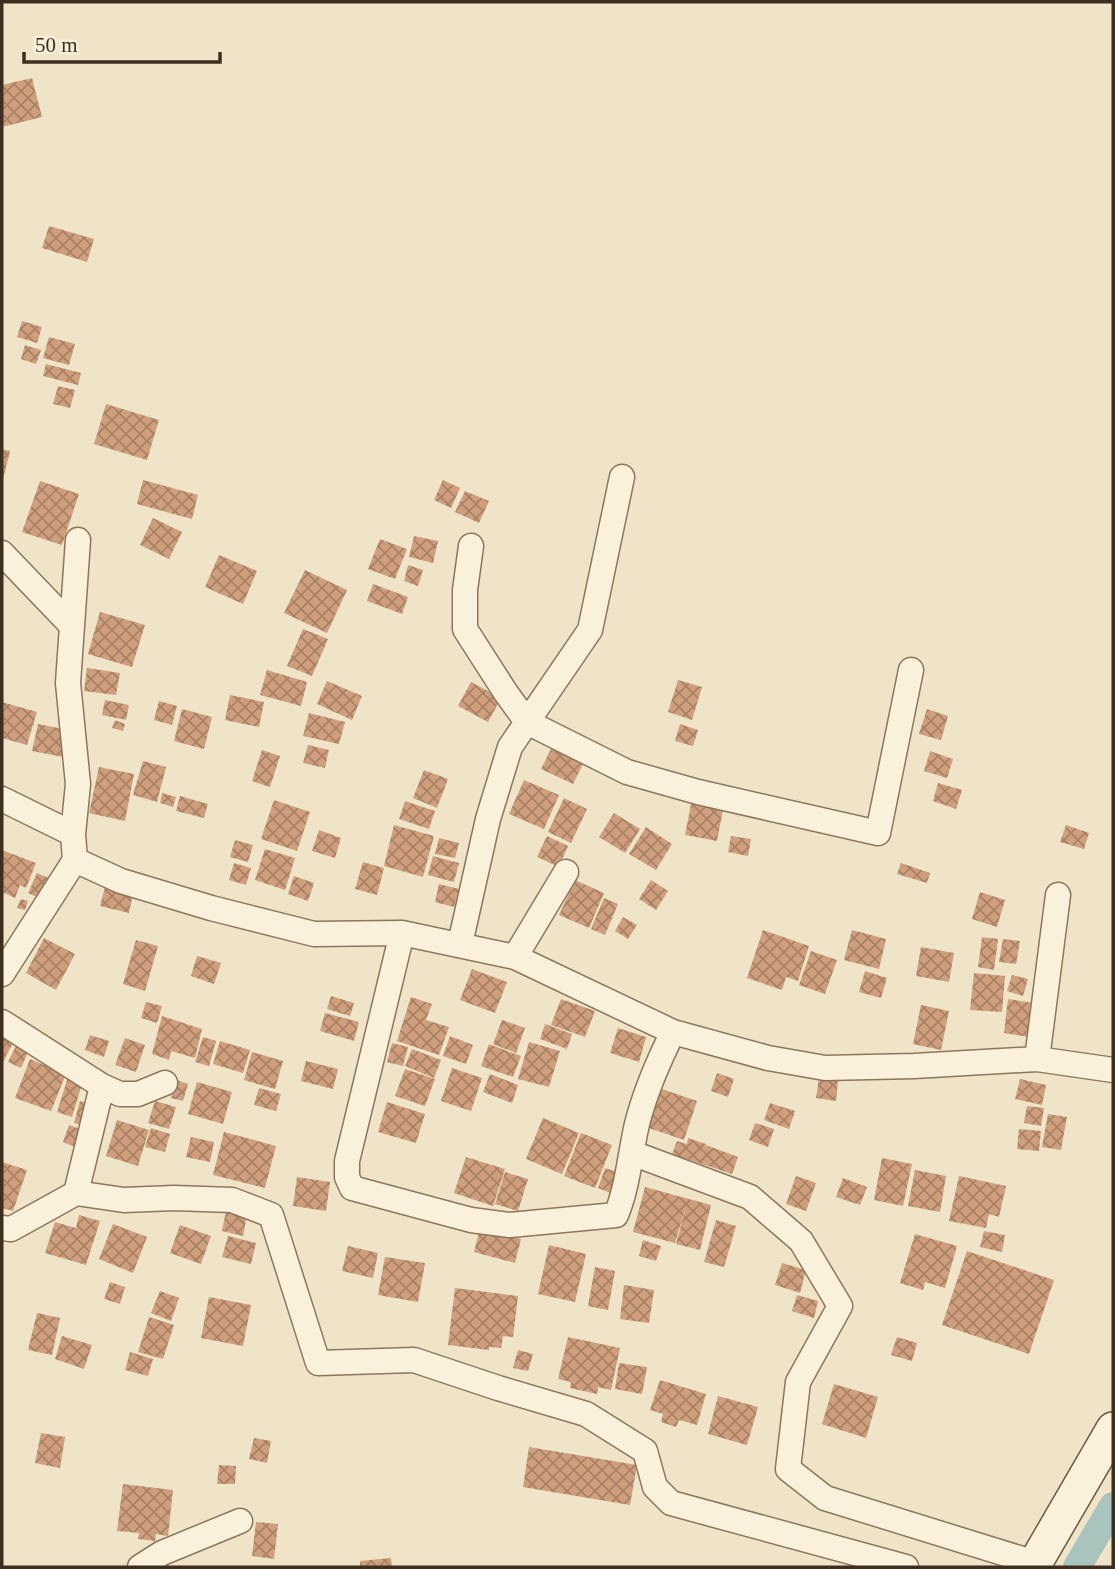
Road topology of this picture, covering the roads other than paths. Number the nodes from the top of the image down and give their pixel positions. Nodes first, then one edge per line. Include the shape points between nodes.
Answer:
1 (622, 477) dead end
2 (78, 540) dead end
3 (471, 546) dead end
4 (2, 554) edge
5 (71, 625) junction
6 (911, 670) dead end
7 (527, 722) junction
8 (2, 799) edge
9 (73, 834) junction
10 (75, 860) junction
11 (566, 872) dead end
12 (1058, 895) dead end
13 (402, 933) junction
14 (460, 944) junction
15 (515, 957) junction
16 (2, 974) edge
17 (2, 1022) edge
18 (673, 1032) junction
19 (1037, 1059) junction
20 (1113, 1070) edge
21 (165, 1083) dead end
22 (102, 1086) junction
23 (632, 1153) junction
24 (76, 1193) junction
25 (2, 1228) edge
26 (1113, 1429) edge
27 (240, 1521) dead end
28 (1034, 1565) edge
29 (140, 1567) edge
30 (906, 1567) edge

1 - 7 street via 590,629
2 - 5 street
3 - 7 street via 465,629
4 - 5 street
5 - 9 street via 68,683 78,784
6 - 7 street via 878,833 626,772
7 - 14 street via 510,747
8 - 9 street
9 - 10 street
10 - 13 street via 121,881 314,934
10 - 16 street
11 - 15 street
12 - 19 street
13 - 14 street
13 - 23 street via 347,1161 352,1188 510,1226 616,1215
14 - 15 street
15 - 18 street
17 - 22 street
18 - 19 street via 825,1068
18 - 23 street via 654,1069
19 - 20 street
21 - 22 street via 138,1094 120,1094
22 - 24 street
23 - 28 street via 750,1197 801,1241 840,1306 798,1382 788,1469 825,1498
24 - 25 street via 11,1229
24 - 30 street via 124,1200 232,1200 271,1215 318,1363 414,1360 586,1414 645,1451 655,1487 671,1503
26 - 28 street
27 - 29 street via 162,1553

